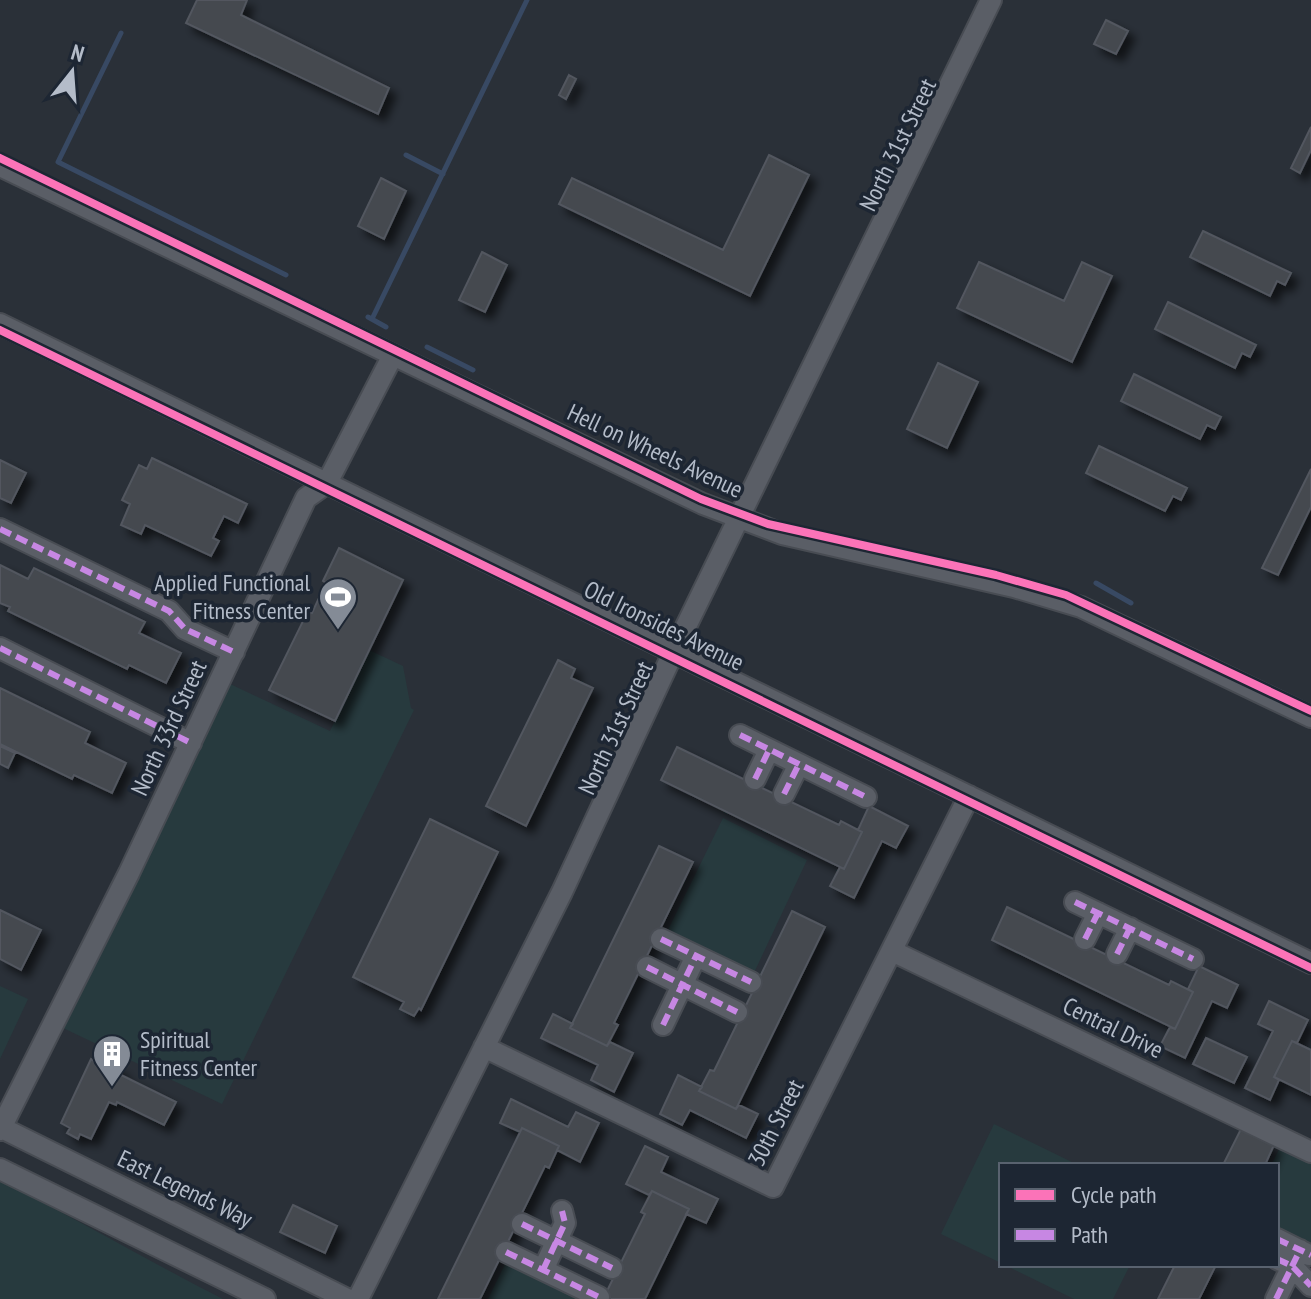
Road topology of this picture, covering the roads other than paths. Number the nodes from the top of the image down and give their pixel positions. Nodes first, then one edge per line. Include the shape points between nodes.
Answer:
1 (991, 0) edge
2 (0, 166) edge
3 (0, 324) edge
4 (393, 355) junction
5 (327, 483) junction
6 (739, 519) junction
7 (0, 529) edge
8 (0, 648) edge
9 (234, 652) junction
10 (673, 653) junction
11 (1311, 717) edge
12 (740, 735) dead end
13 (191, 743) junction
14 (769, 750) junction
15 (799, 764) junction
16 (755, 779) dead end
17 (784, 794) dead end
18 (969, 796) junction
19 (866, 797) dead end
20 (1075, 902) dead end
21 (1098, 913) junction
22 (1130, 928) junction
23 (661, 939) dead end
24 (1085, 939) dead end
25 (892, 951) junction
26 (1117, 954) dead end
27 (696, 956) junction
28 (1193, 959) dead end
29 (1311, 963) edge
30 (647, 967) dead end
31 (751, 982) dead end
32 (682, 985) junction
33 (737, 1012) dead end
34 (663, 1025) dead end
35 (484, 1047) junction
36 (0, 1128) edge
37 (1311, 1152) edge
38 (0, 1169) edge
39 (562, 1211) dead end
40 (522, 1224) dead end
41 (557, 1241) junction
42 (1279, 1241) edge
43 (506, 1252) dead end
44 (1295, 1258) edge
45 (612, 1268) dead end
46 (543, 1270) junction
47 (1311, 1286) edge
48 (599, 1297) dead end
49 (265, 1299) edge
50 (347, 1299) edge
51 (358, 1299) edge
52 (1276, 1299) edge

1 - 6 street, North 31st Street
2 - 4 street, Hell on Wheels Avenue
3 - 5 street, Old Ironsides Avenue
4 - 5 street, North 33rd Street
4 - 6 street, Hell on Wheels Avenue
5 - 9 street, North 33rd Street via 306,498
5 - 10 street, Old Ironsides Avenue
6 - 10 street, North 31st Street
6 - 11 street, Hell on Wheels Avenue via 782,534 1055,598 1108,618
7 - 9 street via 169,611 185,629
8 - 13 street
9 - 13 street, North 33rd Street
10 - 18 street, Old Ironsides Avenue
10 - 35 street, North 31st Street
12 - 14 street
13 - 36 street, North 33rd Street
14 - 15 street
14 - 16 street
15 - 17 street
15 - 19 street
18 - 25 street, 30th Street
18 - 29 street, Old Ironsides Avenue
20 - 21 street
21 - 22 street
21 - 24 street
22 - 26 street
22 - 28 street
23 - 27 street
25 - 35 street, 30th Street via 773,1187
25 - 37 street, Central Drive
27 - 31 street
27 - 32 street
30 - 32 street
32 - 33 street
32 - 34 street
35 - 51 street, North 31st Street
36 - 50 street, East Legends Way
38 - 49 street
39 - 41 street via 565,1223
40 - 41 street
41 - 45 street
41 - 46 street
42 - 44 street
43 - 46 street
44 - 47 street
44 - 52 street
46 - 48 street

